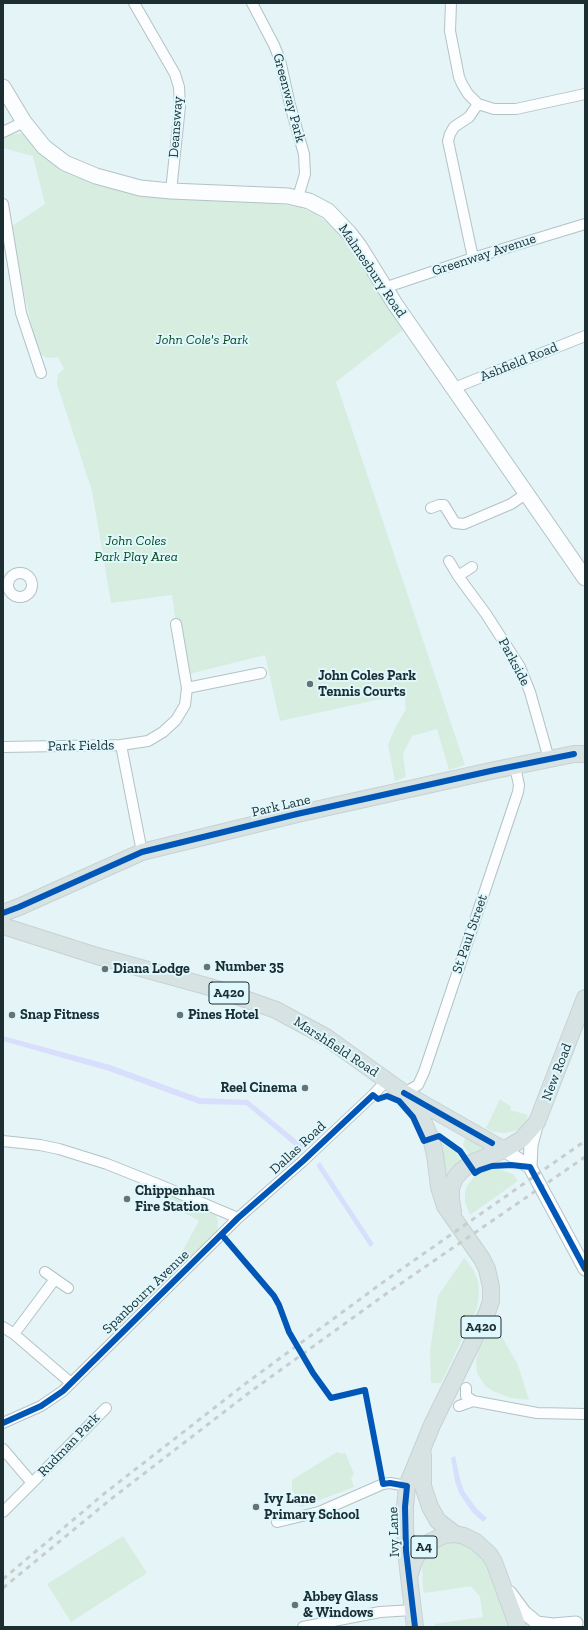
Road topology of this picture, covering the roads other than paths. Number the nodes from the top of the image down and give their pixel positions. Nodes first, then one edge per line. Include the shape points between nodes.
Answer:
1 (134, 3) edge
2 (252, 3) edge
3 (451, 3) edge
4 (3, 87) edge
5 (585, 94) edge
6 (478, 104) junction
7 (24, 122) junction
8 (3, 132) edge
9 (171, 191) junction
10 (298, 197) junction
11 (3, 204) edge
12 (585, 224) edge
13 (473, 258) junction
14 (384, 288) junction
15 (585, 336) edge
16 (41, 373) dead end
17 (454, 388) junction
18 (527, 493) junction
19 (431, 508) dead end
20 (581, 561) edge
21 (450, 562) dead end
22 (472, 567) dead end
23 (458, 576) junction
24 (585, 578) edge
25 (176, 624) dead end
26 (261, 673) dead end
27 (187, 688) junction
28 (121, 745) junction
29 (3, 747) edge
30 (581, 752) edge
31 (549, 759) junction
32 (515, 766) junction
33 (142, 852) junction
34 (32, 901) junction
35 (3, 912) edge
36 (3, 926) edge
37 (33, 936) junction
38 (585, 998) edge
39 (387, 1080) junction
40 (404, 1093) junction
41 (537, 1122) junction
42 (3, 1141) edge
43 (498, 1147) junction
44 (530, 1167) junction
45 (454, 1217) junction
46 (238, 1218) junction
47 (585, 1269) edge
48 (45, 1272) dead end
49 (55, 1279) junction
50 (68, 1288) dead end
51 (3, 1327) edge
52 (14, 1334) junction
53 (71, 1383) junction
54 (466, 1388) dead end
55 (473, 1401) junction
56 (459, 1406) dead end
57 (106, 1408) dead end
58 (585, 1414) edge
59 (3, 1423) edge
60 (427, 1436) junction
61 (3, 1449) edge
62 (32, 1483) junction
63 (407, 1486) junction
64 (3, 1512) edge
65 (277, 1522) dead end
66 (455, 1534) junction
67 (499, 1576) junction
68 (409, 1577) junction
69 (413, 1610) junction
70 (577, 1622) edge
71 (303, 1627) edge
72 (415, 1627) edge
73 (518, 1627) edge

1 - 9 street, Deansway via 179,87 180,108
2 - 10 street, Greenway Park via 280,60 304,154 305,174
3 - 6 street via 450,31 459,77 468,94
4 - 7 main road, Malmesbury Road
5 - 6 street via 516,109 494,109
6 - 13 street via 469,118 454,127 448,142
7 - 8 street
7 - 9 main road, Malmesbury Road via 44,147 81,171 140,188
9 - 10 main road, Malmesbury Road
10 - 14 main road, Malmesbury Road via 319,205 339,221 359,246
11 - 16 street via 21,313
12 - 13 street, Greenway Avenue
13 - 14 street, Greenway Avenue
14 - 17 main road, Malmesbury Road
15 - 17 street, Ashfield Road
17 - 18 main road, Malmesbury Road
18 - 19 street via 506,506 460,524 453,522 444,505
18 - 20 main road, Malmesbury Road
20 - 24 main road, Malmesbury Road
21 - 23 street, Parkside
22 - 23 street
23 - 31 street, Parkside via 520,667 530,692
25 - 27 street
26 - 27 street
27 - 28 street via 182,711 168,728 148,741
28 - 29 street, Park Fields
28 - 33 street, Park Fields
30 - 31 main road, Park Lane
31 - 32 main road, Park Lane
32 - 33 main road, Park Lane via 297,814
32 - 40 street, St Paul Street via 518,792 424,1072 418,1085
33 - 34 main road, Park Lane
34 - 35 main road, Park Lane
34 - 37 main road via 24,908 21,917 23,925
36 - 37 main road, Marshfield Road / A420
37 - 39 main road, Marshfield Road / A420 via 261,1004 299,1021
38 - 41 main road, New Road / A420
39 - 40 main road, Marshfield Road / A420
39 - 46 street, Dallas Road via 303,1161
40 - 43 main road, Marshfield Road / A420
40 - 45 main road, Ivy Lane / A420 via 421,1117 429,1135 435,1154 441,1196
41 - 43 main road, New Road / A420 via 526,1136
41 - 44 street, New Road via 531,1145
42 - 46 street via 59,1149 108,1164
43 - 44 street, Marshfield Road
43 - 45 main road, Ivy Lane / A420 via 471,1163 458,1175 450,1195
44 - 47 street
45 - 60 main road, Ivy Lane / A420 via 485,1264 490,1281 491,1301
46 - 53 street, Spanbourn Avenue
48 - 49 street
49 - 50 street
49 - 52 street
51 - 52 street
52 - 53 street
53 - 59 street, Spanbourn Avenue via 51,1400
54 - 55 street via 466,1396
55 - 56 street
55 - 58 street via 537,1413
57 - 62 street, Rudman Park via 75,1432
60 - 63 main road, Ivy Lane / A420
60 - 66 main road, Ivy Lane / A420 via 422,1464 426,1497 434,1516
61 - 62 street, Rudman Park
62 - 64 street, Rudman Park
63 - 65 street via 383,1484 319,1512
63 - 68 main road, Ivy Lane / A420 via 404,1507
66 - 67 main road, A4 via 470,1539 486,1550
66 - 68 main road, A4 via 439,1537 425,1546 416,1556
67 - 70 street via 519,1607 534,1621 553,1625
67 - 73 main road, A4
68 - 69 main road, A4
69 - 71 street via 380,1612
69 - 72 main road, A4

